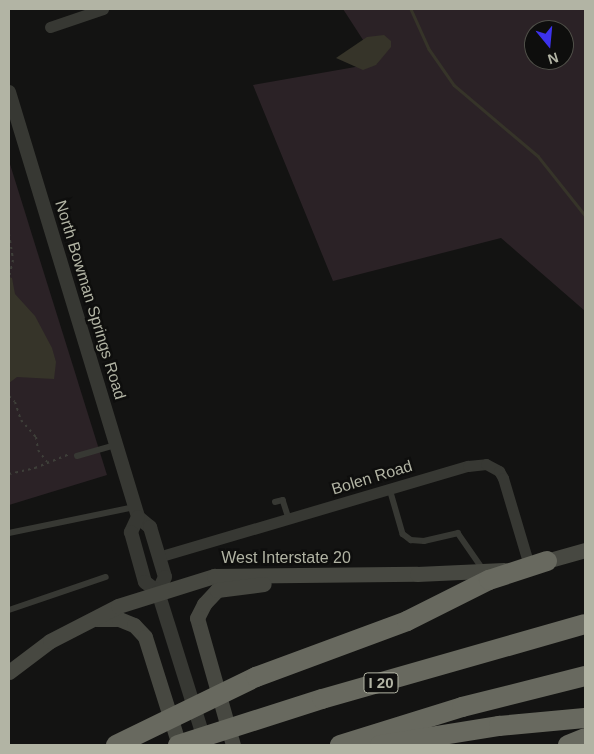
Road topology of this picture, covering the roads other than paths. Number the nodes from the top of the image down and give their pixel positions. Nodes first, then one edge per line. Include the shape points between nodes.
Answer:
1 (103, 9) edge
2 (50, 27) dead end
3 (9, 92) edge
4 (116, 445) junction
5 (76, 454) road end
6 (390, 489) junction
7 (275, 502) dead end
8 (136, 512) junction
9 (289, 519) junction
10 (9, 533) edge
11 (585, 550) edge
12 (158, 557) junction
13 (538, 563) junction
14 (484, 571) junction
15 (317, 575) junction
16 (106, 576) dead end
17 (158, 592) junction
18 (9, 610) edge
19 (90, 619) junction
20 (585, 624) edge
21 (9, 672) edge
22 (585, 676) edge
23 (585, 718) edge
24 (585, 738) edge
25 (116, 745) edge
26 (178, 745) edge
27 (206, 745) edge
28 (233, 745) edge
29 (340, 745) edge
30 (380, 745) edge
31 (568, 745) edge

1 - 2 street
3 - 4 street, North Bowman Springs Road
4 - 5 lane
4 - 8 street, North Bowman Springs Road
6 - 9 street, Bolen Road
6 - 13 street, Bolen Road via 468,466 486,464 495,468
6 - 14 lane via 403,534 411,540 424,541 458,533
7 - 9 lane via 283,500
8 - 10 lane
8 - 12 street, North Bowman Springs Road via 150,527
8 - 17 street, North Bowman Springs Road via 131,532 145,582
9 - 12 street, Bolen Road
11 - 13 main road, West Interstate 20
12 - 17 street, North Bowman Springs Road via 165,577
13 - 14 main road, West Interstate 20
13 - 25 highway via 489,580 408,621 256,677
14 - 15 main road, West Interstate 20
15 - 17 main road, West Interstate 20 via 214,576
15 - 28 main road via 285,583 218,590 204,604 198,618
16 - 18 lane
17 - 19 main road, West Interstate 20
17 - 27 street
19 - 21 main road, West Interstate 20 via 50,641
19 - 26 main road via 119,619 139,629 149,646
20 - 26 highway, I 20
22 - 29 highway via 462,707
23 - 30 highway via 499,726
24 - 31 highway

